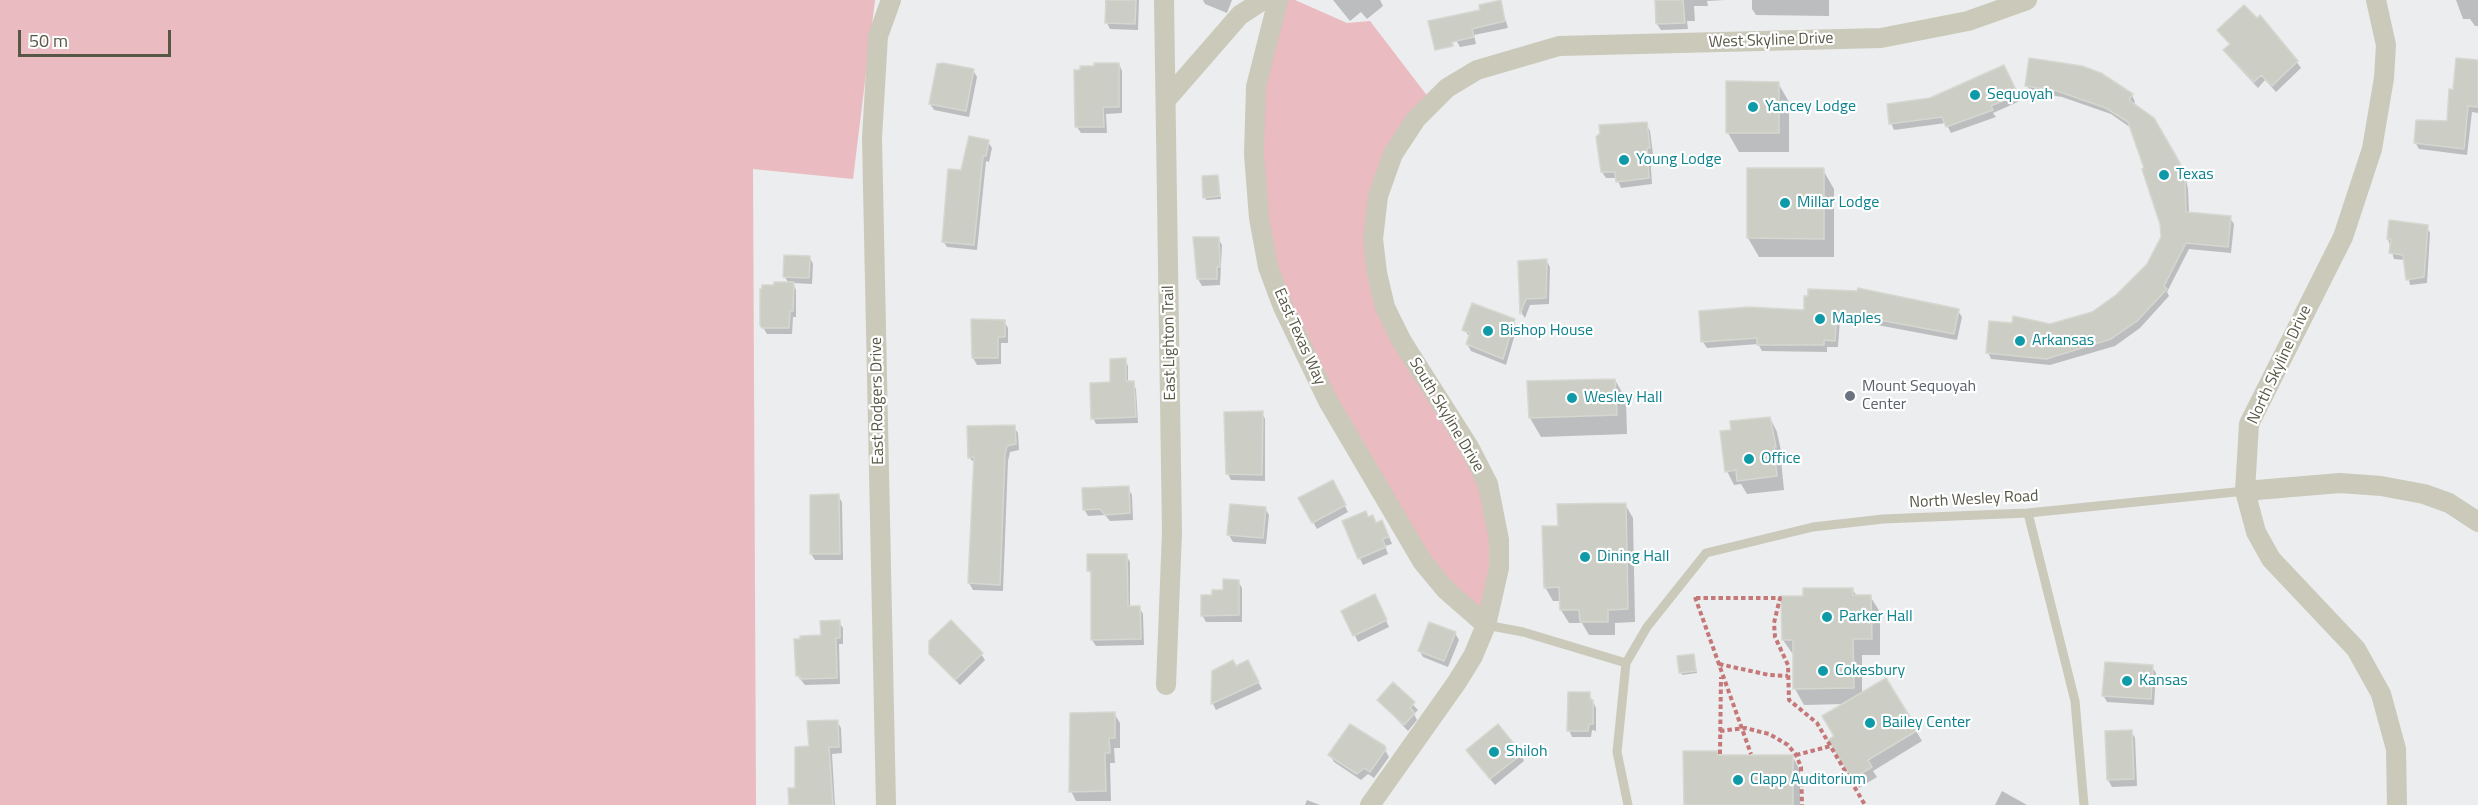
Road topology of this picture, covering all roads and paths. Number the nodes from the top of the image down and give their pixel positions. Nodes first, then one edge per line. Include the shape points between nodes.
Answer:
1 (891, 0) edge
2 (1164, 0) edge
3 (1263, 0) edge
4 (1278, 0) edge
5 (2026, 0) edge
6 (2376, 0) edge
7 (1512, 58) joint
8 (1166, 100) junction
9 (2245, 491) junction
10 (2028, 513) junction
11 (2478, 522) edge
12 (1682, 583) junction
13 (1696, 598) junction
14 (1486, 625) junction
15 (1626, 663) junction
16 (1718, 664) junction
17 (1721, 674) junction
18 (1788, 676) junction
19 (1166, 685) dead end
20 (1740, 728) junction
21 (1720, 731) junction
22 (1831, 746) junction
23 (1720, 754) dead end
24 (1751, 754) dead end
25 (1796, 755) junction
26 (885, 805) edge
27 (1370, 805) edge
28 (1628, 805) edge
29 (1802, 805) edge
30 (1865, 805) edge
31 (2084, 805) edge
32 (2397, 805) edge

1 - 26 street, East Rodgers Drive via 878,36 872,138
2 - 8 street, East Lighton Trail
3 - 8 street via 1240,15
4 - 14 street, East Texas Way via 1256,87 1254,154 1258,218 1268,267 1328,401 1422,561 1446,590
5 - 7 street, West Skyline Drive via 1968,21 1881,38 1559,46
6 - 9 street, North Skyline Drive via 2386,45 2372,149 2343,237 2249,424
7 - 14 street, South Skyline Drive via 1477,70 1447,88 1416,119 1393,154 1378,196 1373,239 1385,307 1488,484 1499,568
8 - 19 street, East Lighton Trail via 1172,562
9 - 10 lane, North Wesley Road
9 - 11 street via 2340,483 2381,486 2441,500
9 - 32 street, North Skyline Drive via 2256,532 2271,559 2356,650 2381,694 2396,749
10 - 12 lane, North Wesley Road via 1883,519 1813,527 1706,553
10 - 31 lane via 2075,701
12 - 13 path
12 - 15 lane via 1647,627
13 - 16 path
13 - 18 path via 1780,598 1775,637 1786,656
14 - 15 lane
14 - 27 street, South Skyline Drive via 1458,682
15 - 28 lane via 1617,752
16 - 17 path
16 - 18 path
17 - 20 path
17 - 21 path
18 - 22 path via 1789,700 1817,723
20 - 21 path
20 - 24 path
20 - 25 path via 1777,738
21 - 23 path
22 - 25 path
22 - 30 path
25 - 29 path via 1801,767

